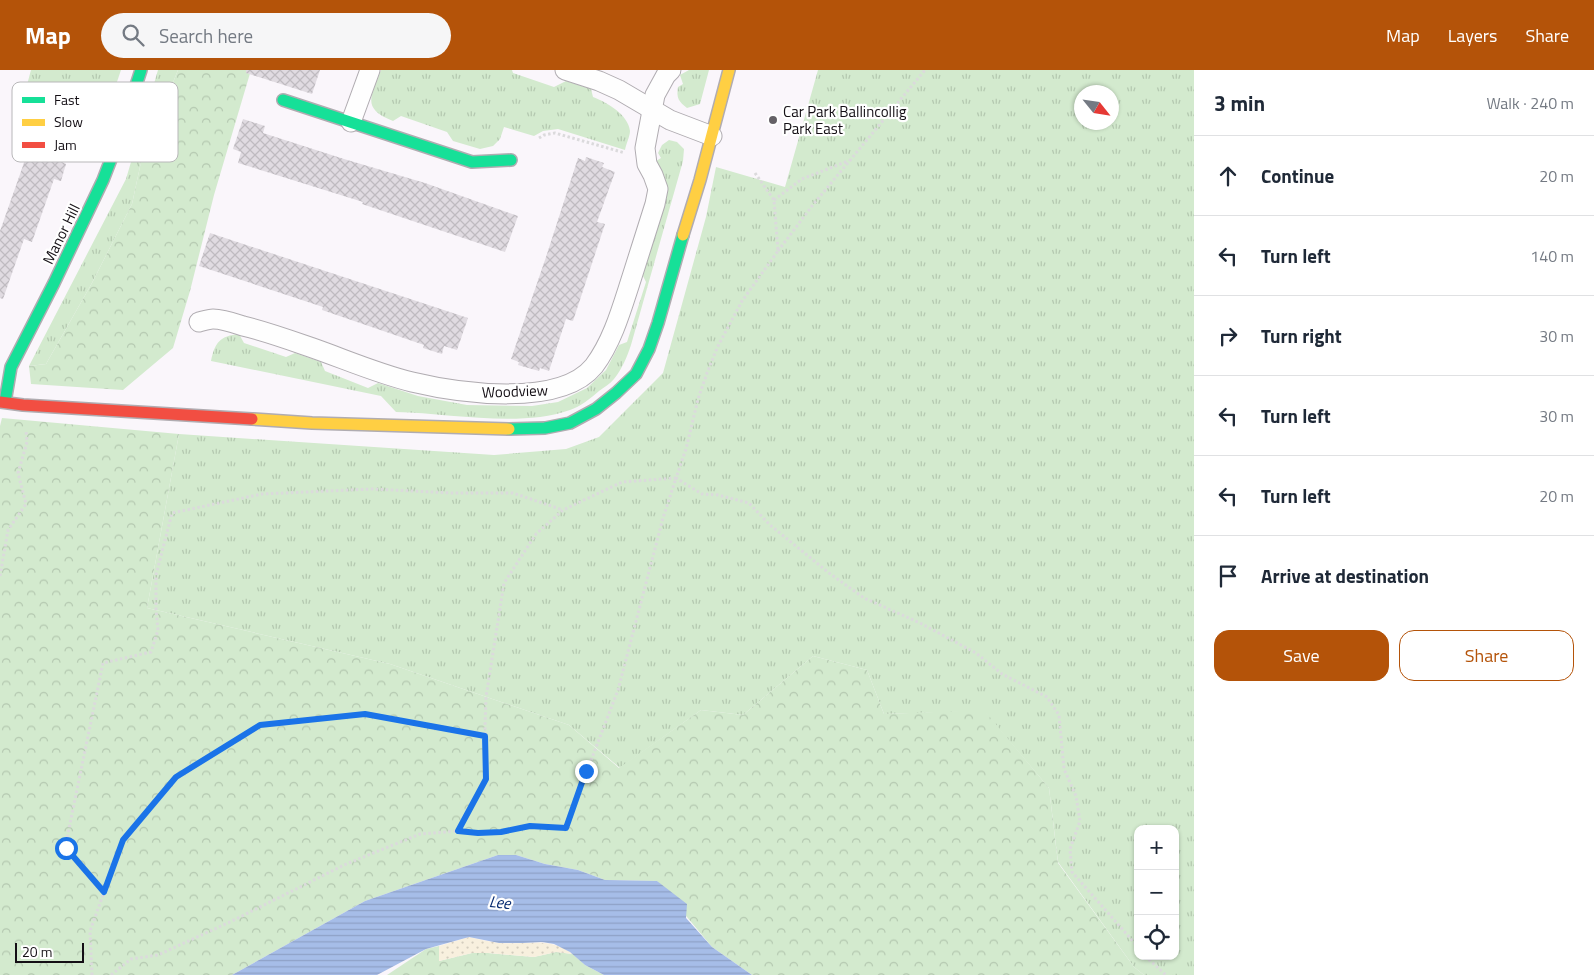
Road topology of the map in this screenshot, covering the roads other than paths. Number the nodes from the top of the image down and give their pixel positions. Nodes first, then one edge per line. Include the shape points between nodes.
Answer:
1 (141, 70) edge
2 (370, 70) edge
3 (565, 70) edge
4 (671, 70) edge
5 (729, 70) edge
6 (137, 82) edge
7 (283, 100) dead end
8 (652, 110) junction
9 (351, 122) junction
10 (712, 136) junction
11 (512, 160) dead end
12 (110, 162) edge
13 (199, 322) dead end
14 (3, 402) edge

1 - 6 street, Manor Hill
2 - 9 street
3 - 8 street via 619,90
4 - 8 street, Woodview via 655,95
5 - 10 street
7 - 9 street
8 - 10 street
8 - 13 street, Woodview via 645,148 647,164 658,189 642,247 618,321 601,356 580,378 565,386 528,393 480,393 411,382 230,322 212,319
9 - 11 street via 472,162
10 - 14 street via 649,349 636,374 616,394 570,423 518,429 312,423
12 - 14 street, Manor Hill via 54,283 10,367

